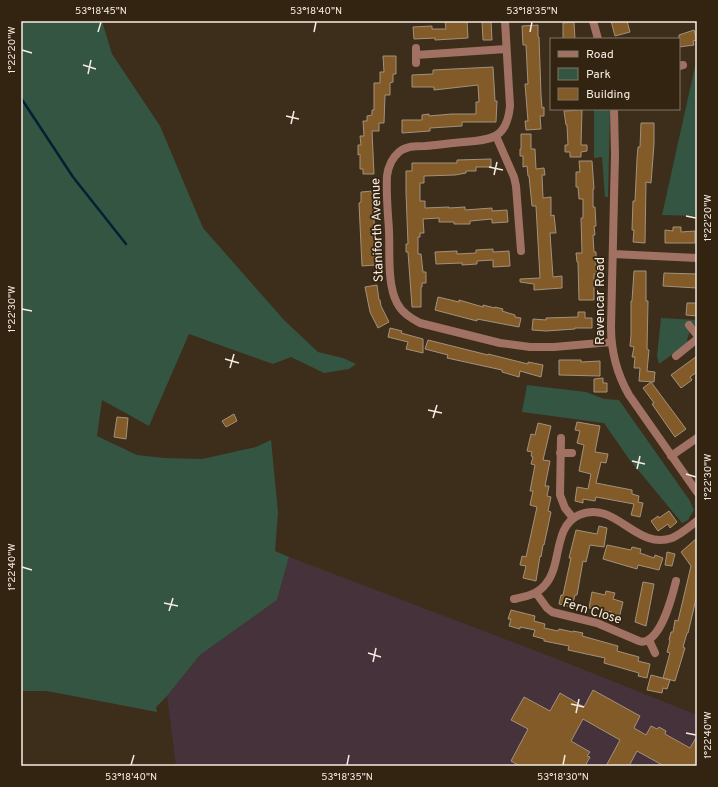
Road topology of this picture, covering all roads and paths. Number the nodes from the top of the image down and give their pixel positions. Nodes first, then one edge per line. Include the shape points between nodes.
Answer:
1 (505, 21) edge
2 (593, 21) edge
3 (598, 38) edge
4 (506, 50) junction
5 (416, 56) dead end
6 (614, 110) edge
7 (496, 136) junction
8 (520, 251) dead end
9 (613, 254) junction
10 (697, 258) edge
11 (689, 326) dead end
12 (697, 334) edge
13 (697, 339) edge
14 (611, 342) junction
15 (676, 356) dead end
16 (560, 438) dead end
17 (697, 438) edge
18 (560, 453) junction
19 (572, 453) dead end
20 (671, 456) junction
21 (697, 492) edge
22 (573, 518) junction
23 (697, 521) edge
24 (676, 581) dead end
25 (536, 593) junction
26 (663, 596) dead end
27 (672, 598) junction
28 (514, 599) dead end
29 (648, 640) junction
30 (655, 653) dead end

1 - 4 street
2 - 3 street
4 - 5 street
4 - 7 street via 509,116
6 - 9 street, Ravencar Road
7 - 8 street via 516,186
7 - 14 street, Staniforth Avenue via 483,141 410,147 397,153 392,160 387,176 388,218 392,285 398,304 408,316 420,323 500,343 530,347
9 - 10 street
9 - 14 street, Ravencar Road
11 - 12 street
13 - 15 street
14 - 20 street, Ravencar Road via 617,370 625,390
16 - 18 street
17 - 20 street
18 - 19 street
18 - 22 street via 560,495 565,508
20 - 21 street, Ravencar Road
22 - 23 street via 580,514 606,513 638,533 657,539 673,537
22 - 25 street via 562,533 550,578
24 - 27 street
25 - 28 street
25 - 29 street, Fern Close via 552,612 597,623 639,641
26 - 27 street
27 - 29 street via 660,626
29 - 30 street

